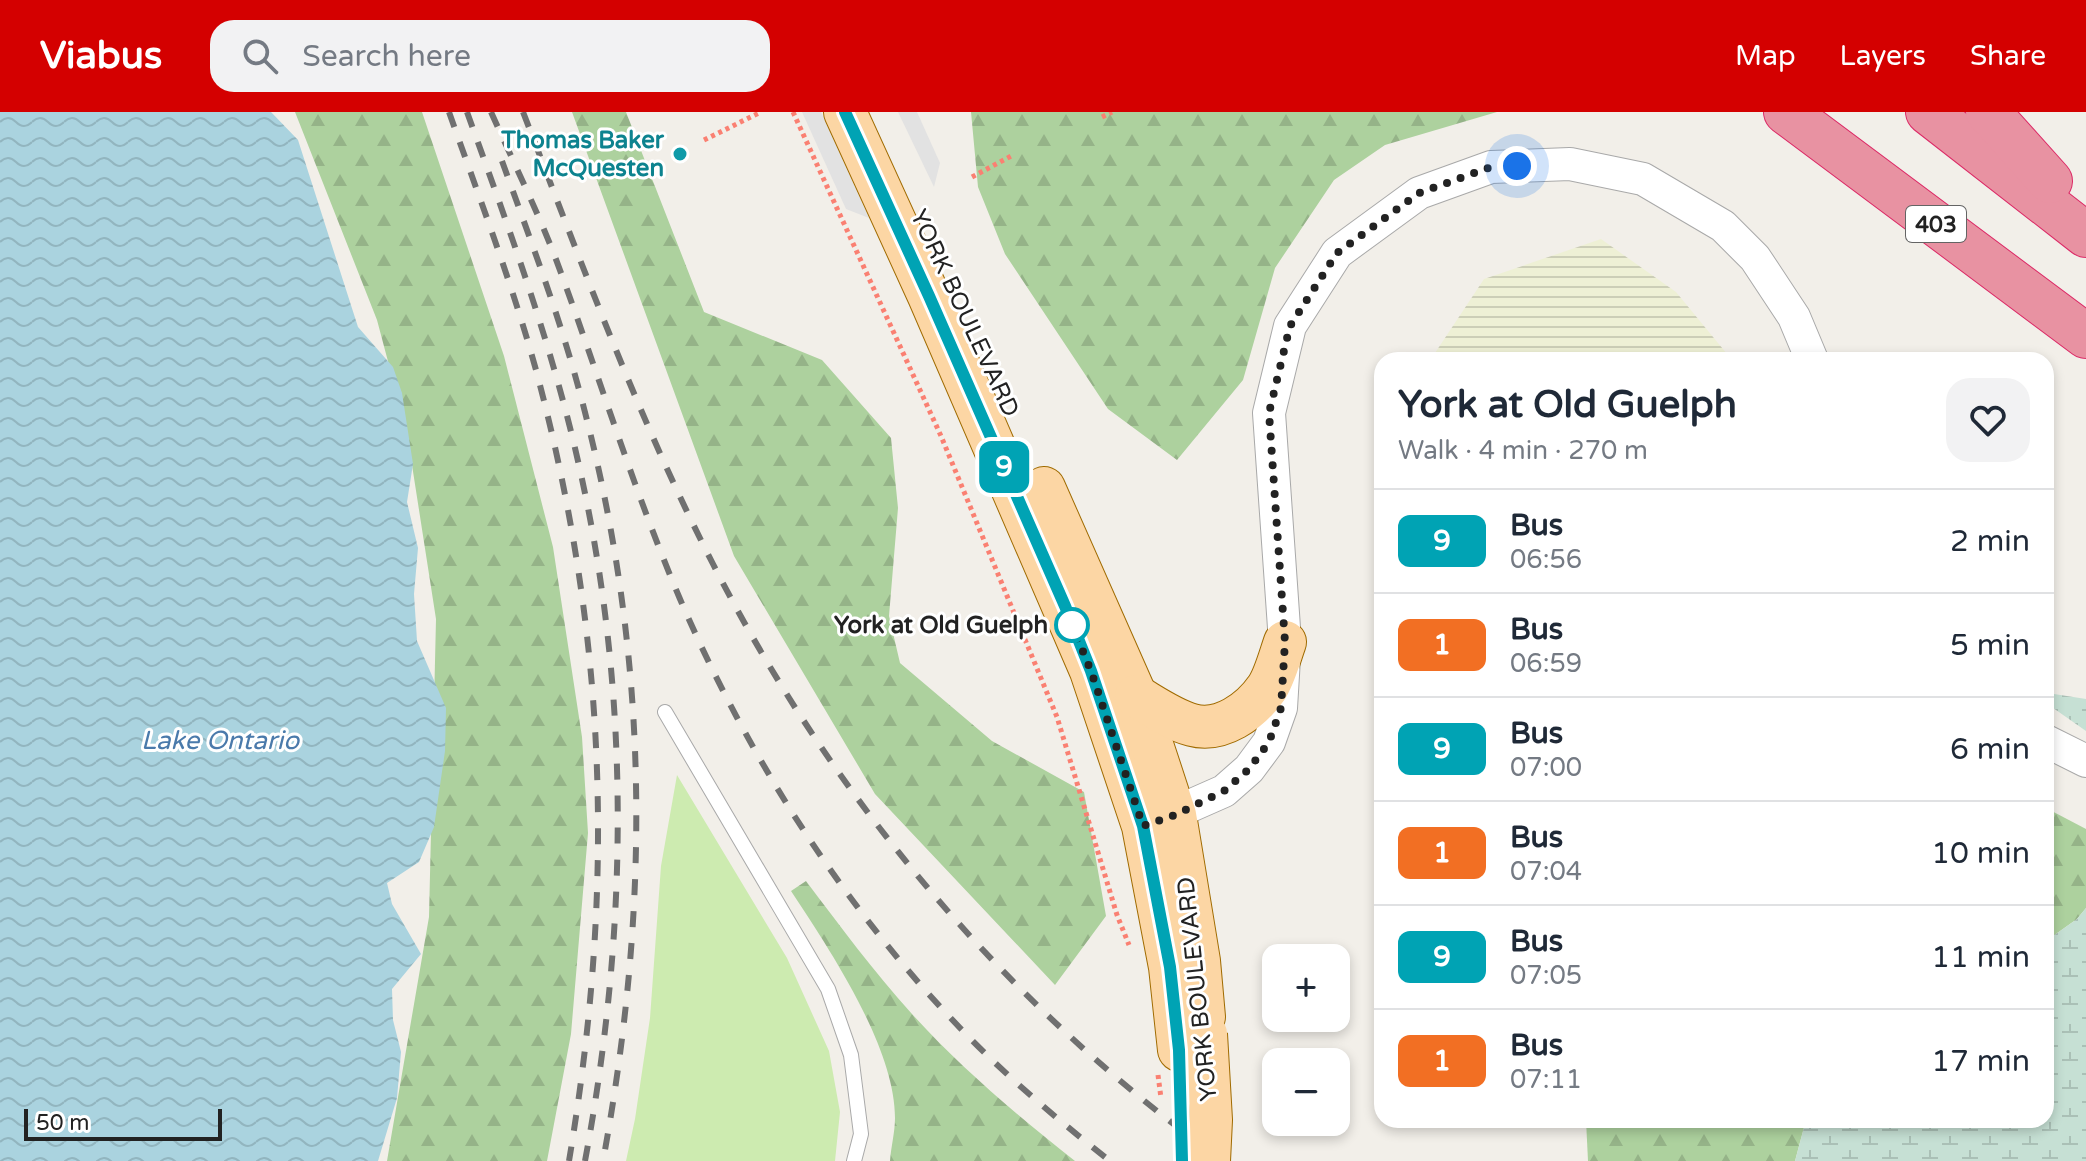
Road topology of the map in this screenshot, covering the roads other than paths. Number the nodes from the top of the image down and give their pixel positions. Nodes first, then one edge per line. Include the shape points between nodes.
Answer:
1 (845, 112) edge
2 (872, 112) edge
3 (1928, 112) edge
4 (1988, 112) edge
5 (1788, 114) edge
6 (2086, 221) edge
7 (2086, 235) edge
8 (2086, 336) edge
9 (1809, 352) edge
10 (1285, 642) junction
11 (1136, 696) junction
12 (665, 712) dead end
13 (2054, 745) edge
14 (2086, 761) edge
15 (1159, 820) junction
16 (1181, 1051) junction
17 (854, 1161) edge
18 (1182, 1161) edge
19 (1209, 1161) edge

1 - 15 main road, YORK BOULEVARD
2 - 11 main road, YORK BOULEVARD
3 - 7 highway
4 - 6 highway
5 - 8 highway, 403
9 - 10 street via 1794,317 1755,258 1723,226 1643,179 1570,164 1491,167 1419,193 1337,253 1290,326 1269,413
10 - 11 main road via 1267,687 1225,723 1191,725
10 - 15 street via 1281,708 1269,742 1224,791
11 - 15 main road, YORK BOULEVARD
12 - 17 lane via 828,989 851,1055 861,1134
13 - 14 street
15 - 16 main road, YORK BOULEVARD
16 - 18 main road, YORK BOULEVARD
16 - 19 main road, YORK BOULEVARD, bridge via 1211,1120

